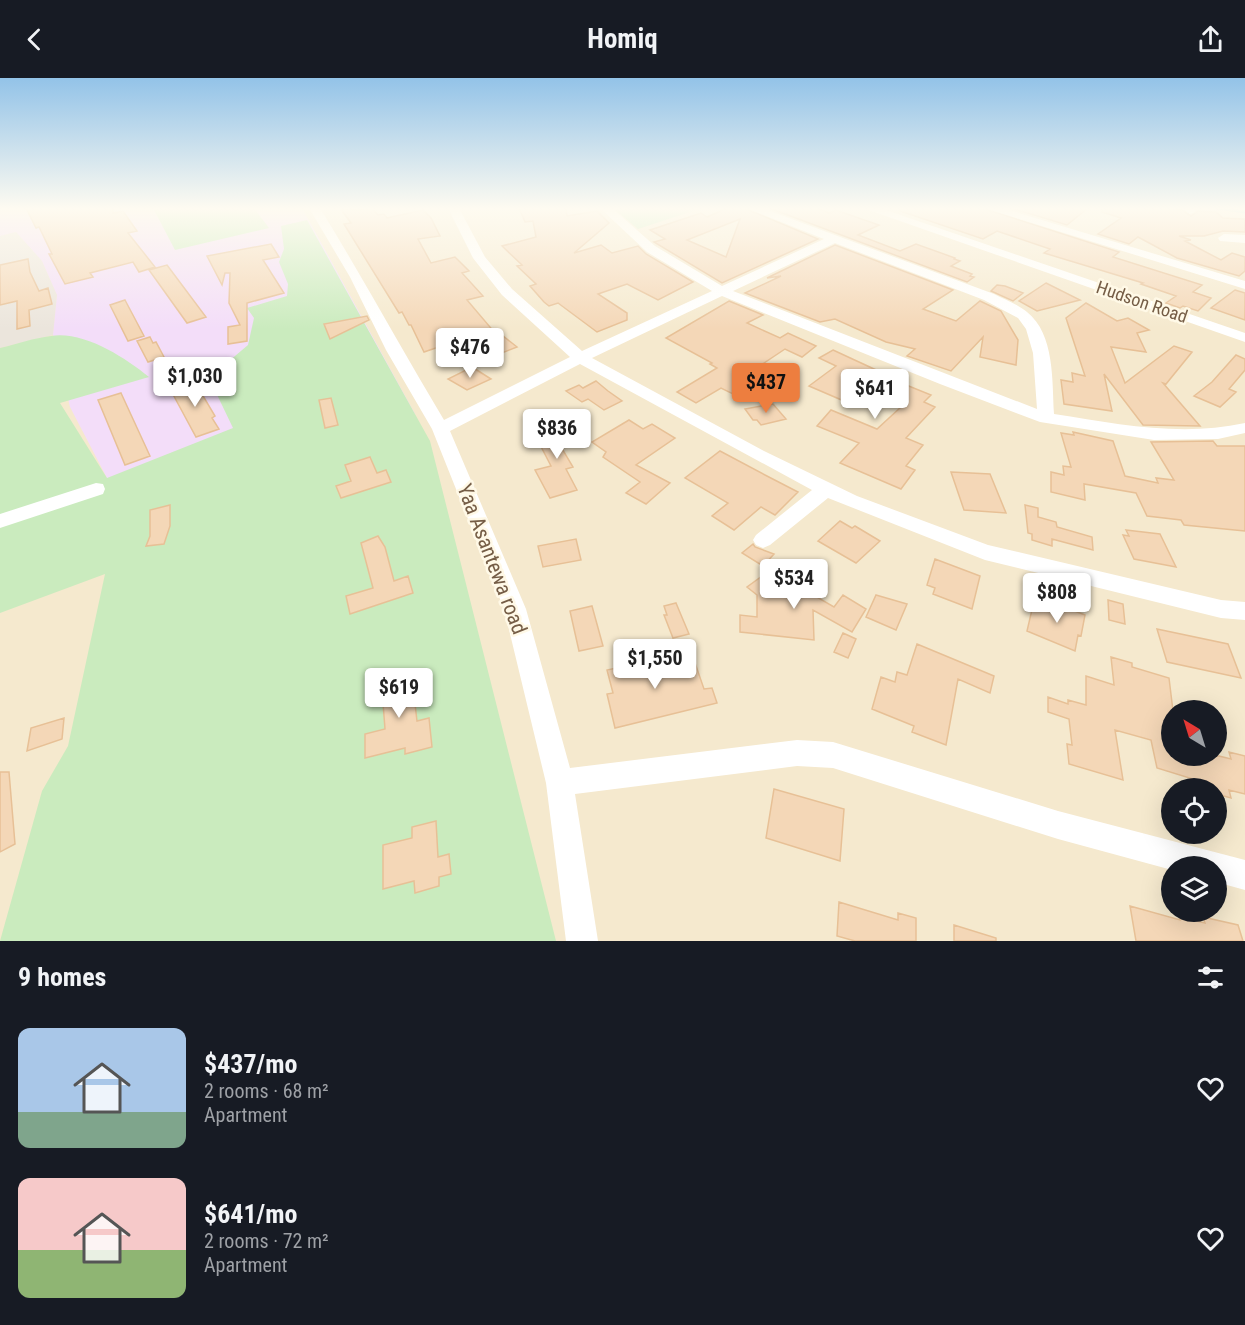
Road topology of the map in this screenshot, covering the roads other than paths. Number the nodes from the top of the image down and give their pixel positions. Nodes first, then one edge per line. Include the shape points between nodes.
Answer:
1 (339, 248) edge
2 (474, 248) edge
3 (650, 248) edge
4 (814, 248) edge
5 (855, 248) edge
6 (985, 248) edge
7 (1122, 248) edge
8 (1245, 285) edge
9 (721, 291) junction
10 (1245, 338) edge
11 (580, 358) junction
12 (1046, 418) junction
13 (1245, 428) edge
14 (441, 429) junction
15 (96, 489) dead end
16 (826, 489) junction
17 (0, 521) edge
18 (763, 540) dead end
19 (1245, 611) edge
20 (560, 783) junction
21 (1175, 856) edge
22 (1227, 870) edge
23 (1245, 875) edge
24 (582, 941) edge

1 - 14 street, Yaa Asantewa road
2 - 11 street via 507,292
3 - 9 street
4 - 9 street
5 - 12 street via 989,297 1025,317 1036,338 1043,368
6 - 10 street, Hudson Road
7 - 8 street
9 - 11 street
9 - 12 street
11 - 14 street
11 - 16 street
12 - 13 street via 1154,435 1218,434
14 - 20 street, Yaa Asantewa road via 515,609
15 - 17 street
16 - 18 street
16 - 19 street via 985,552
20 - 21 street via 797,753 833,755 1058,825
20 - 24 street, Yaa Asantewa road
22 - 23 street

